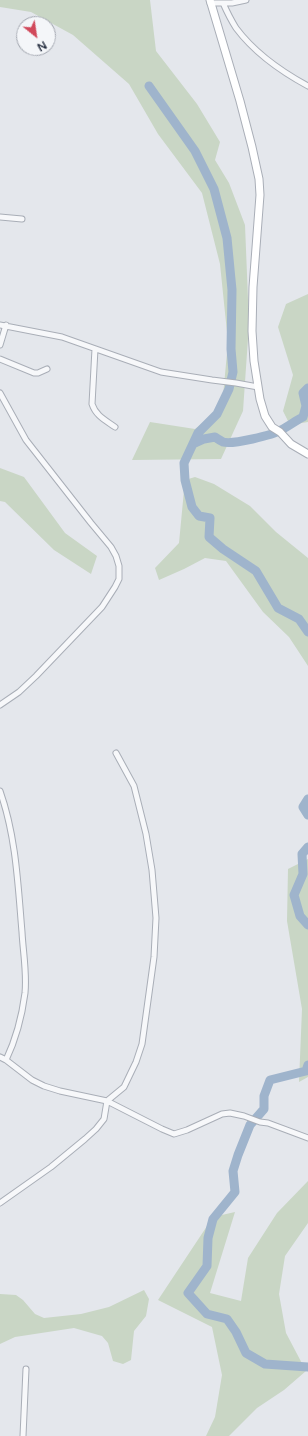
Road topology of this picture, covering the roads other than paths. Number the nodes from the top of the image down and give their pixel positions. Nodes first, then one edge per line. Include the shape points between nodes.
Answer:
1 (246, 0) edge
2 (210, 1) edge
3 (223, 4) junction
4 (308, 86) edge
5 (0, 217) edge
6 (22, 219) dead end
7 (3, 325) edge
8 (0, 345) edge
9 (95, 349) junction
10 (0, 359) edge
11 (47, 369) dead end
12 (258, 387) junction
13 (0, 393) edge
14 (115, 427) dead end
15 (308, 454) edge
16 (0, 705) edge
17 (116, 753) dead end
18 (0, 791) edge
19 (0, 1057) edge
20 (6, 1060) junction
21 (107, 1101) junction
22 (308, 1138) edge
23 (0, 1203) edge
24 (26, 1369) dead end
25 (23, 1436) edge

1 - 3 street
2 - 3 street
2 - 12 main road via 240,101 259,180 252,331
3 - 4 street via 236,27 248,41 286,73
5 - 6 street
7 - 8 street
7 - 9 street via 62,337
9 - 12 street via 161,372
9 - 14 street via 92,404 94,411
10 - 11 street via 34,373
12 - 15 main road via 262,408 272,427 291,444
13 - 16 street via 26,440 111,547 119,566 115,587 102,607 36,676
17 - 21 street via 134,786 141,811 152,870 156,918 142,1044 124,1087
18 - 20 street via 14,848 25,965 25,989 15,1042
19 - 20 street
20 - 21 street via 44,1086
21 - 22 street via 174,1134 226,1113 268,1123
21 - 23 street via 104,1119 85,1140
24 - 25 street

